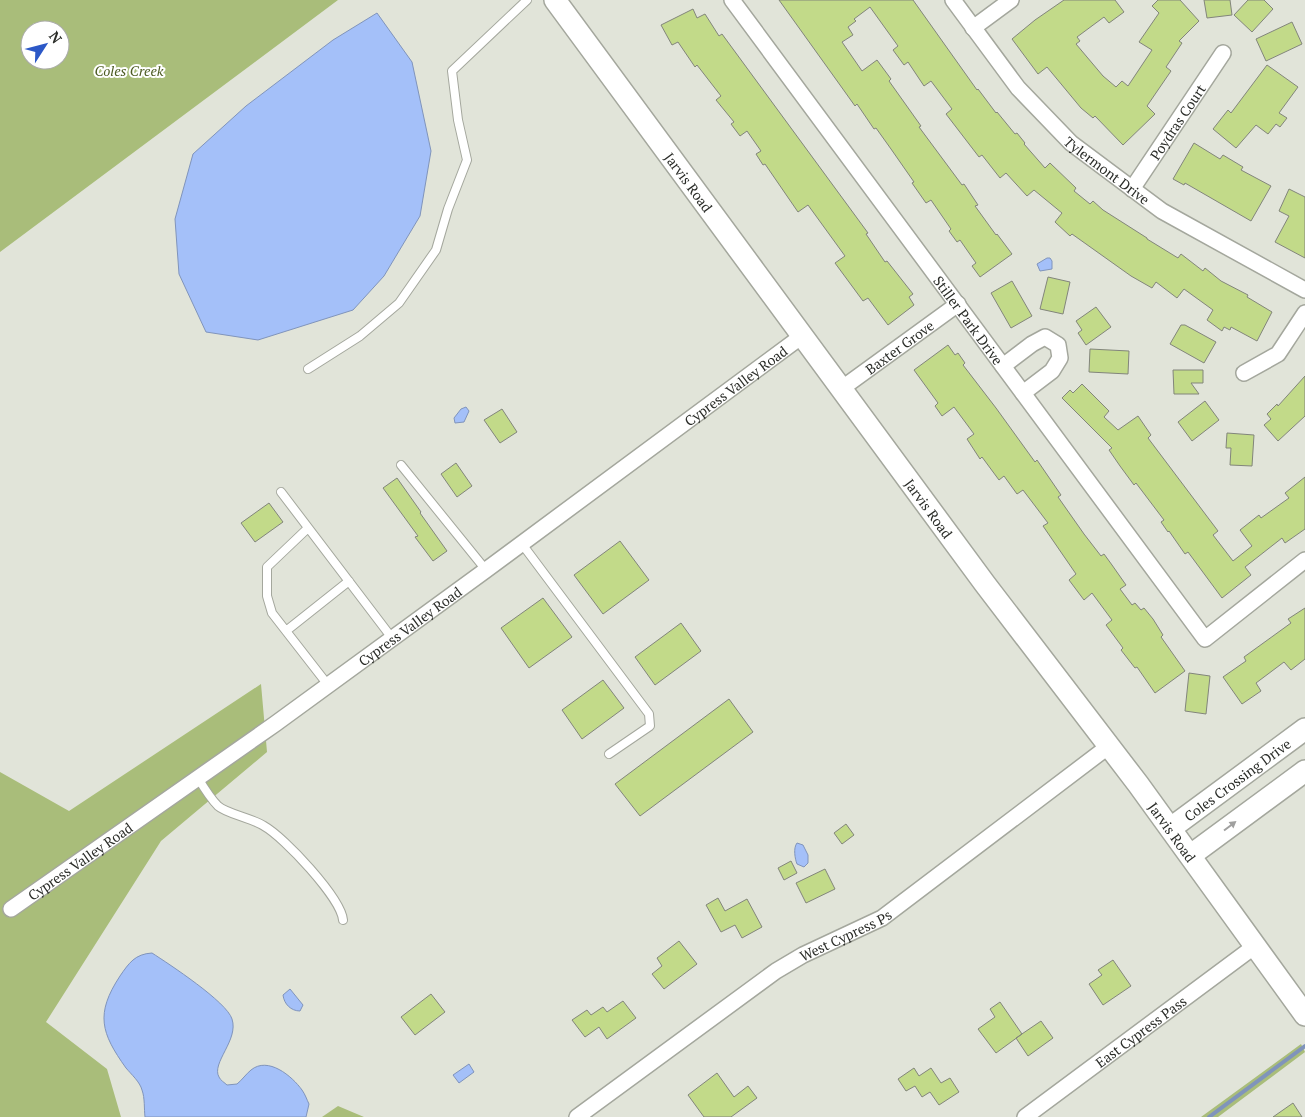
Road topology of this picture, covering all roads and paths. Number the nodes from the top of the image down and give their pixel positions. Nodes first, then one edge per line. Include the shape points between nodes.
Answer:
1 (528, 0) edge
2 (555, 0) edge
3 (732, 0) edge
4 (953, 0) edge
5 (1011, 0) edge
6 (973, 28) junction
7 (1223, 54) dead end
8 (1132, 189) junction
9 (1305, 290) edge
10 (958, 304) junction
11 (1305, 313) edge
12 (802, 336) junction
13 (1003, 366) junction
14 (308, 369) dead end
15 (1244, 374) dead end
16 (841, 389) junction
17 (1023, 393) junction
18 (401, 464) dead end
19 (281, 492) dead end
20 (308, 528) junction
21 (522, 544) junction
22 (1305, 560) edge
23 (486, 570) junction
24 (349, 582) junction
25 (286, 631) junction
26 (392, 638) junction
27 (328, 685) junction
28 (1305, 729) edge
29 (1109, 746) junction
30 (610, 754) dead end
31 (1305, 771) edge
32 (198, 778) junction
33 (1171, 828) junction
34 (1191, 856) junction
35 (11, 910) dead end
36 (343, 920) dead end
37 (1255, 946) junction
38 (1305, 1016) edge
39 (577, 1117) edge
40 (1025, 1117) edge

1 - 14 lane via 452,71 467,160 436,250 399,303 360,336
2 - 12 street, Jarvis Road
3 - 10 street, Stiller Park Drive
4 - 6 street, Tylermont Drive
5 - 6 street
6 - 8 street, Tylermont Drive via 1018,88 1071,142
7 - 8 street, Poydras Court
8 - 9 street, Tylermont Drive via 1162,211
10 - 13 street, Stiller Park Drive
10 - 16 street, Baxter Grove
11 - 15 street via 1278,354
12 - 16 street, Jarvis Road
12 - 21 street, Cypress Valley Road
13 - 17 street, Stiller Park Drive
13 - 17 street via 1045,338 1058,345 1060,358 1052,371
16 - 29 street, Jarvis Road
17 - 22 street, Stiller Park Drive via 1205,639
18 - 23 lane
19 - 20 lane
20 - 24 lane
20 - 25 lane via 267,567 267,596 272,613
21 - 23 street, Cypress Valley Road
21 - 30 lane via 649,714 650,726
23 - 26 street, Cypress Valley Road
24 - 25 lane
24 - 26 lane
25 - 27 lane
26 - 27 street, Cypress Valley Road
27 - 32 street, Cypress Valley Road
28 - 33 street, Coles Crossing Drive
29 - 33 street, Jarvis Road
29 - 39 street, West Cypress Ps via 882,918 776,970
34 -> 31 street
32 - 35 street, Cypress Valley Road
32 - 36 lane via 220,808 261,824 279,837 328,891 340,907
33 - 34 street, Jarvis Road
34 - 37 street, Jarvis Road
37 - 38 street, Jarvis Road
37 - 40 street, East Cypress Pass

